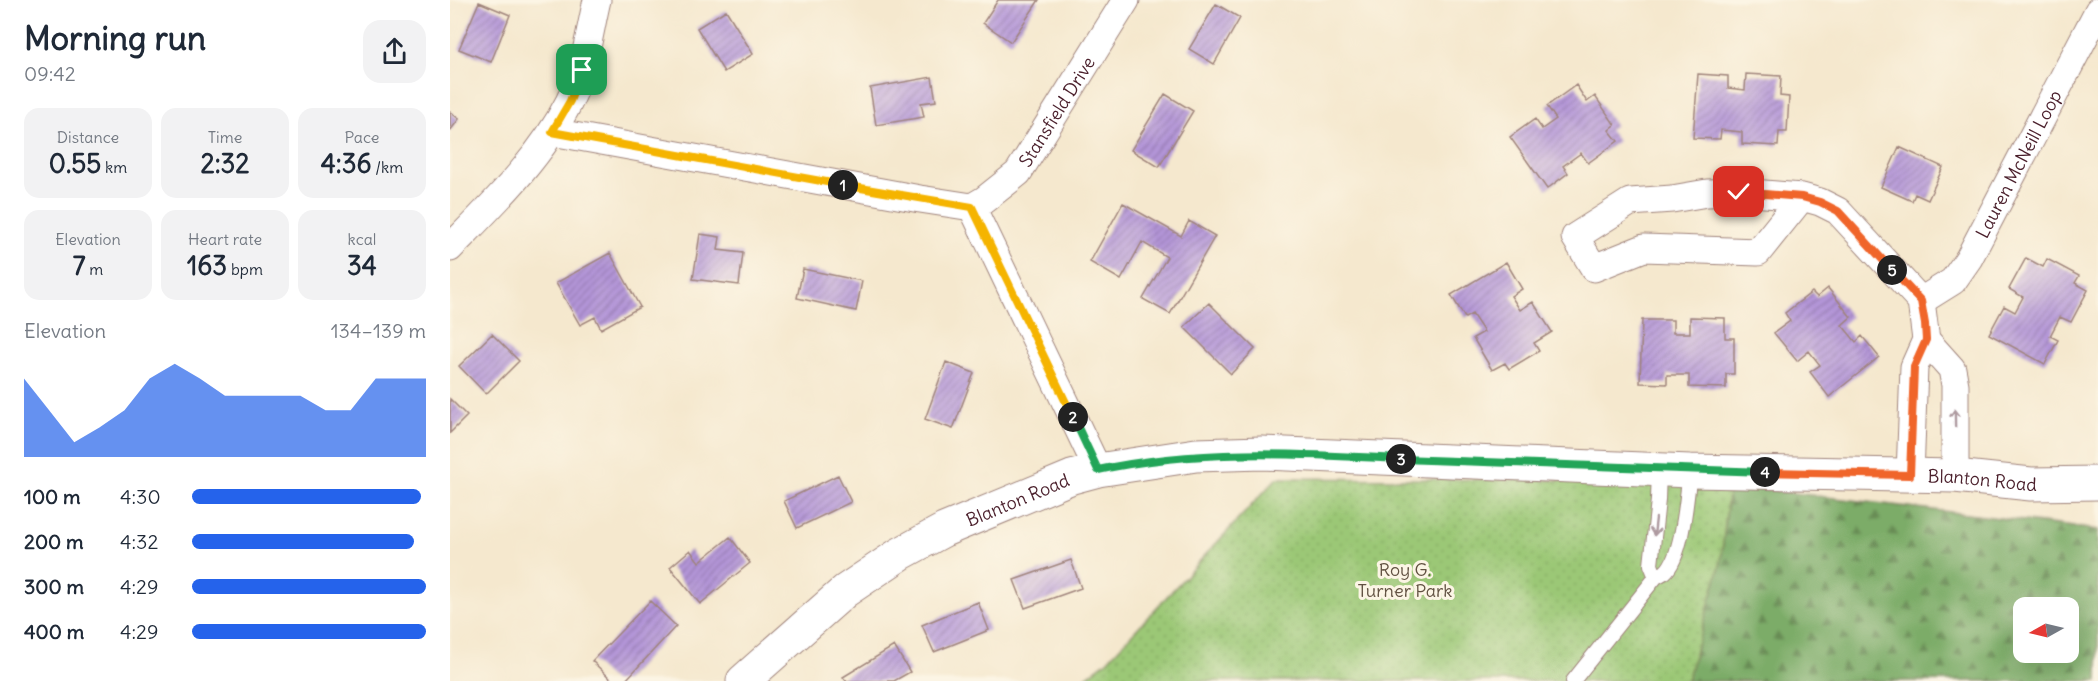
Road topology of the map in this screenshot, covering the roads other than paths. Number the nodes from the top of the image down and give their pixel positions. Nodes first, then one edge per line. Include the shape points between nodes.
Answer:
1 (597, 0) edge
2 (1126, 0) edge
3 (2098, 11) edge
4 (552, 132) junction
5 (1802, 197) junction
6 (972, 207) junction
7 (450, 248) edge
8 (1921, 301) junction
9 (1926, 340) junction
10 (1098, 470) junction
11 (1674, 470) junction
12 (1910, 475) junction
13 (1955, 476) junction
14 (2098, 483) edge
15 (1656, 577) junction
16 (743, 681) edge
17 (1573, 681) edge

1 - 4 street via 582,70
2 - 6 street, Stansfield Drive via 1018,173
3 - 8 street, Lauren McNeill Loop via 1969,258 1953,281
4 - 6 street
4 - 7 street
5 - 5 street via 1729,192 1630,202 1575,237 1594,267 1644,248 1758,252
5 - 8 street via 1838,211
6 - 10 street
8 - 9 street
9 - 12 street via 1914,367
13 -> 9 street via 1952,369
10 - 11 street, Blanton Road via 1196,455 1262,453
10 - 16 street, Blanton Road via 955,525 900,554 845,591
11 - 12 street, Blanton Road
11 -> 15 lane via 1658,500 1651,565
11 - 15 lane via 1683,526 1665,572
12 - 13 street, Blanton Road
13 - 14 street, Blanton Road via 2031,484
15 - 17 lane

